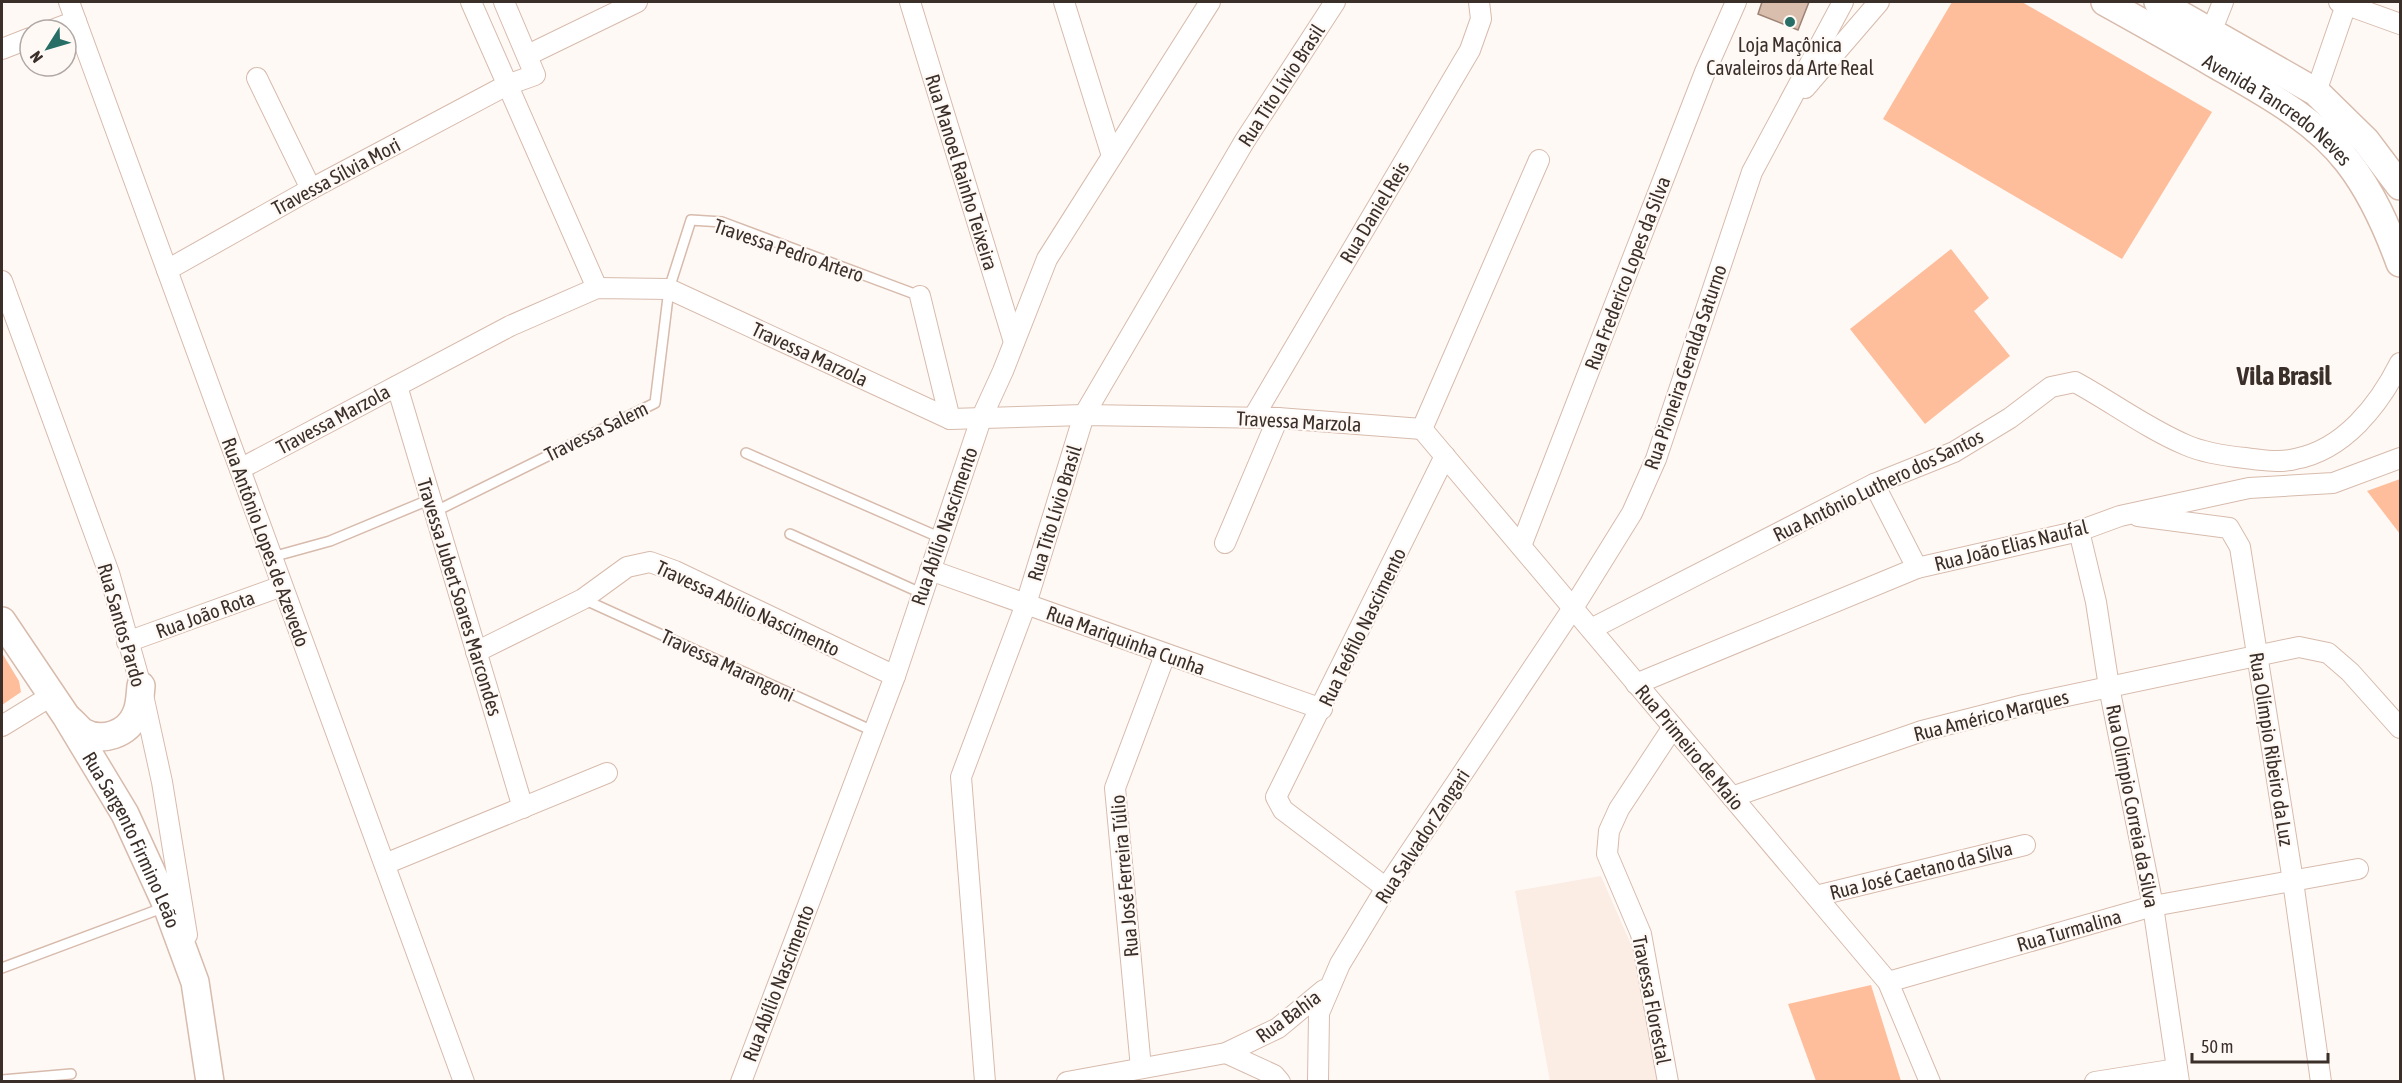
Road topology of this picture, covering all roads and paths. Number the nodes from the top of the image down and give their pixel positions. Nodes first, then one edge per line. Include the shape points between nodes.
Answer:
1 (69, 2) edge
2 (471, 2) edge
3 (504, 2) edge
4 (637, 2) edge
5 (910, 2) edge
6 (1064, 2) edge
7 (1210, 2) edge
8 (1335, 2) edge
9 (1479, 2) edge
10 (1736, 2) edge
11 (1843, 2) edge
12 (1879, 2) edge
13 (2105, 2) edge
14 (2158, 2) edge
15 (2223, 2) edge
16 (2344, 2) edge
17 (75, 18) edge
18 (2400, 24) edge
19 (78, 26) edge
20 (2211, 32) junction
21 (18, 43) edge
22 (2, 49) edge
23 (528, 55) junction
24 (257, 78) dead end
25 (507, 85) junction
26 (2316, 92) junction
27 (1779, 118) junction
28 (1112, 156) junction
29 (1539, 160) dead end
30 (2400, 186) edge
31 (311, 189) junction
32 (2400, 263) edge
33 (167, 270) junction
34 (2, 281) edge
35 (597, 288) junction
36 (669, 289) junction
37 (920, 296) joint
38 (1014, 342) junction
39 (2400, 363) edge
40 (397, 386) junction
41 (1084, 415) junction
42 (1253, 418) junction
43 (1278, 418) junction
44 (950, 419) junction
45 (981, 419) junction
46 (1422, 429) junction
47 (746, 453) dead end
48 (1446, 456) junction
49 (2400, 458) edge
50 (2295, 459) junction
51 (240, 469) junction
52 (1874, 484) junction
53 (2302, 485) junction
54 (433, 506) junction
55 (2120, 516) junction
56 (2079, 531) junction
57 (790, 534) dead end
58 (941, 538) junction
59 (1225, 543) dead end
60 (1521, 546) junction
61 (272, 557) junction
62 (1917, 568) junction
63 (930, 570) junction
64 (282, 586) junction
65 (921, 593) junction
66 (583, 599) junction
67 (1026, 604) junction
68 (1574, 608) junction
69 (2, 621) edge
70 (1591, 629) junction
71 (127, 642) junction
72 (476, 652) junction
73 (1165, 655) junction
74 (2257, 658) junction
75 (895, 676) junction
76 (1636, 684) junction
77 (141, 686) junction
78 (2109, 687) junction
79 (59, 706) junction
80 (1322, 709) junction
81 (2, 726) edge
82 (1673, 727) junction
83 (2400, 728) edge
84 (873, 731) junction
85 (607, 773) dead end
86 (1732, 797) junction
87 (523, 808) junction
88 (2025, 845) dead end
89 (385, 864) junction
90 (2358, 869) dead end
91 (2293, 881) junction
92 (1386, 888) junction
93 (1816, 896) junction
94 (167, 906) junction
95 (2153, 906) junction
96 (2, 968) edge
97 (195, 982) junction
98 (1888, 982) junction
99 (1331, 983) junction
100 (1226, 1053) junction
101 (1141, 1068) junction
102 (71, 1074) dead end
103 (2178, 1075) edge
104 (2, 1080) edge
105 (210, 1082) edge
106 (464, 1082) edge
107 (741, 1082) edge
108 (985, 1082) edge
109 (1067, 1082) edge
110 (1280, 1082) edge
111 (1318, 1082) edge
112 (1668, 1082) edge
113 (1930, 1082) edge
114 (2095, 1082) edge
115 (2321, 1082) edge

1 - 17 street, Rua Antônio Lopes de Azevedo
2 - 25 street
3 - 23 street
4 - 23 street
5 - 38 street, Rua Manoel Rainho Teixeira
6 - 28 street
7 - 28 street, Rua Abílio Nascimento
8 - 41 street, Rua Tito Lívio Brasil via 1244,142
9 - 42 street, Rua Daniel Reis via 1481,19 1470,50
10 - 60 street, Rua Frederico Lopes da Silva via 1705,72
11 - 27 street, Rua Pioneira Geralda Saturno
12 - 27 street, Rua Pioneira Geralda Saturno
13 - 32 street, Avenida Tancredo Neves via 2264,92 2322,137 2347,160 2365,186 2382,214
14 - 20 street, Avenida Tancredo Neves
15 - 20 street
16 - 18 street
16 - 26 street
19 - 33 street, Rua Antônio Lopes de Azevedo
20 - 26 street, Avenida Tancredo Neves
21 - 22 street
23 - 25 street, Travessa Sílvia Mori via 535,75
24 - 31 street
25 - 31 street, Travessa Sílvia Mori
25 - 35 street
26 - 30 street, Avenida Tancredo Neves via 2366,141
27 - 68 street, Rua Pioneira Geralda Saturno via 1752,172 1656,459 1632,513
28 - 38 street, Rua Abílio Nascimento via 1047,259
29 - 46 street
31 - 33 street, Travessa Sílvia Mori
33 - 51 street, Rua Antônio Lopes de Azevedo
34 - 71 street, Rua Santos Pardo via 108,573
35 - 36 street, Travessa Marzola
35 - 40 street, Travessa Marzola via 510,326
36 - 37 lane, Travessa Pedro Artero via 691,220 722,222
36 - 44 street, Travessa Marzola
36 - 54 lane, Travessa Salem via 655,403
37 - 44 street
38 - 45 street, Rua Abílio Nascimento
39 - 50 street, Rua Antônio Luthero dos Santos via 2379,399 2349,433 2326,448
40 - 51 street, Travessa Marzola
40 - 54 street, Travessa Jubert Soares Marcondes
41 - 42 street, Travessa Marzola
41 - 45 street, Travessa Marzola
41 - 67 street, Rua Tito Lívio Brasil
42 - 43 street, Travessa Marzola
43 - 46 street, Travessa Marzola
43 - 59 street
44 - 45 street, Travessa Marzola
45 - 58 street, Rua Abílio Nascimento
46 - 48 street, Rua Primeiro de Maio
47 - 58 lane
48 - 60 street, Rua Primeiro de Maio
48 - 80 street, Rua Teófilo Nascimento
49 - 53 street, Rua João Elias Naufal via 2333,483
50 - 52 street, Rua Antônio Luthero dos Santos via 2233,457 2188,446 2134,420 2074,382 2051,387 1954,452
50 - 53 street
51 - 61 street, Rua Antônio Lopes de Azevedo
52 - 62 street
52 - 70 street, Rua Antônio Luthero dos Santos
53 - 55 street, Rua João Elias Naufal via 2249,488
54 - 61 lane
54 - 72 street, Travessa Jubert Soares Marcondes
55 - 56 street, Rua João Elias Naufal
55 - 74 street, Rua Olímpio Ribeiro da Luz via 2148,516 2229,528 2241,556
56 - 62 street, Rua João Elias Naufal
56 - 78 street, Rua Olímpio Correia da Silva via 2096,602
57 - 65 lane
58 - 63 street, Rua Abílio Nascimento
60 - 68 street, Rua Primeiro de Maio
61 - 64 street, Rua Antônio Lopes de Azevedo
62 - 76 street, Rua João Elias Naufal
63 - 65 street, Rua Abílio Nascimento
63 - 67 street, Rua Mariquinha Cunha
64 - 71 street, Rua João Rota
64 - 89 street, Rua Antônio Lopes de Azevedo
65 - 75 street, Rua Abílio Nascimento
66 - 72 street, Travessa Abílio Nascimento
66 - 75 street, Travessa Abílio Nascimento via 627,567 650,562
66 - 84 lane, Travessa Marangoni
67 - 73 street, Rua Mariquinha Cunha
67 - 108 street, Rua Tito Lívio Brasil via 961,777
68 - 70 street, Rua Primeiro de Maio
68 - 92 street, Rua Salvador Zangari
69 - 79 street, Rua Sargento Firmino Leão
70 - 76 street, Rua Primeiro de Maio
71 - 77 street, Rua Santos Pardo
72 - 87 street, Travessa Jubert Soares Marcondes
73 - 80 street, Rua Mariquinha Cunha
73 - 101 street, Rua José Ferreira Túlio via 1115,788
74 - 78 street, Rua Américo Marques
74 - 83 street, Rua Américo Marques via 2300,647 2328,652
74 - 91 street, Rua Olímpio Ribeiro da Luz
75 - 84 street, Rua Abílio Nascimento
76 - 82 street, Rua Primeiro de Maio
77 - 79 street via 136,716 109,737 84,732
77 - 97 street, Rua Santos Pardo via 162,782
78 - 86 street, Rua Américo Marques via 1922,730
78 - 95 street, Rua Olímpio Correia da Silva
79 - 81 street
79 - 94 street, Rua Sargento Firmino Leão via 125,814
80 - 92 street, Rua Teófilo Nascimento via 1276,797 1283,810
82 - 86 street, Rua Primeiro de Maio
82 - 112 street, Travessa Florestal via 1619,809 1609,831 1607,854 1641,934
84 - 107 street, Rua Abílio Nascimento
85 - 87 street
86 - 93 street, Rua Primeiro de Maio
87 - 89 street
88 - 93 street, Rua José Caetano da Silva
89 - 106 street, Rua Antônio Lopes de Azevedo
90 - 91 street, Rua Turmalina
91 - 95 street, Rua Turmalina
91 - 115 street, Rua Olímpio Ribeiro da Luz
92 - 99 street, Rua Salvador Zangari
93 - 98 street, Rua Primeiro de Maio
94 - 96 lane
94 - 97 street, Rua Sargento Firmino Leão
95 - 98 street, Rua Turmalina
95 - 103 street, Rua Olímpio Correia da Silva
97 - 105 street, Rua Sargento Firmino Leão
98 - 113 street, Rua Primeiro de Maio
99 - 100 street, Rua Bahia via 1278,1028
99 - 111 street, Rua Salvador Zangari via 1319,1013
100 - 101 street, Rua Bahia
100 - 110 street via 1274,1075
101 - 109 street, Rua Bahia
102 - 104 lane
103 - 114 street

